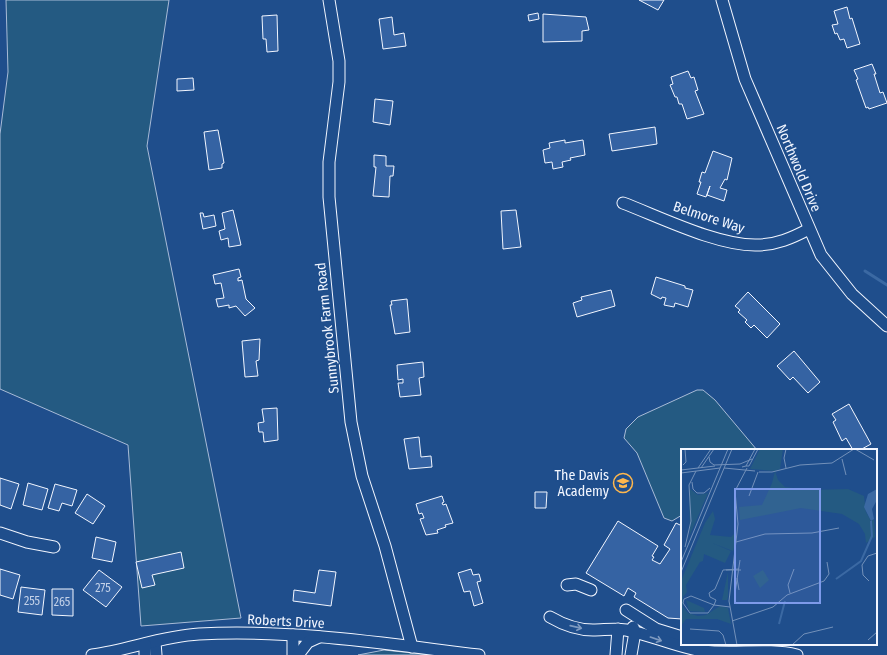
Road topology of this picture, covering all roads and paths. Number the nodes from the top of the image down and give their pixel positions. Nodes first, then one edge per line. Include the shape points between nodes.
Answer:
1 (329, 0) edge
2 (722, 0) edge
3 (623, 203) dead end
4 (809, 229) junction
5 (887, 326) edge
6 (0, 533) edge
7 (54, 547) dead end
8 (567, 585) dead end
9 (591, 590) dead end
10 (550, 616) dead end
11 (618, 629) junction
12 (635, 632) junction
13 (293, 635) junction
14 (319, 637) junction
15 (681, 637) edge
16 (148, 647) edge
17 (412, 647) junction
18 (92, 655) edge
19 (156, 655) edge
20 (293, 655) edge
21 (298, 655) edge
22 (479, 655) edge
23 (616, 655) edge
24 (630, 655) edge
25 (797, 655) edge

1 - 17 street, Sunnybrook Farm Road via 339,68 329,162 329,197 351,422 362,476 385,546
2 - 4 street, Northwold Drive via 745,79
3 - 4 street, Belmore Way via 740,244 775,243
4 - 5 street, Northwold Drive via 821,255 833,272 852,294
6 - 7 street
8 - 9 street via 576,584
10 -> 11 street via 578,628
11 - 12 street
11 - 23 street
12 - 15 street via 626,610 656,629
12 - 24 street
12 -> 25 street via 684,648
13 - 14 street, Roberts Drive
13 - 16 street, Roberts Drive via 199,634 177,636
13 - 20 street
14 - 17 street, Roberts Drive
14 - 21 street via 308,642
16 - 18 street, Roberts Drive
16 - 19 street
17 - 22 street, Roberts Drive

